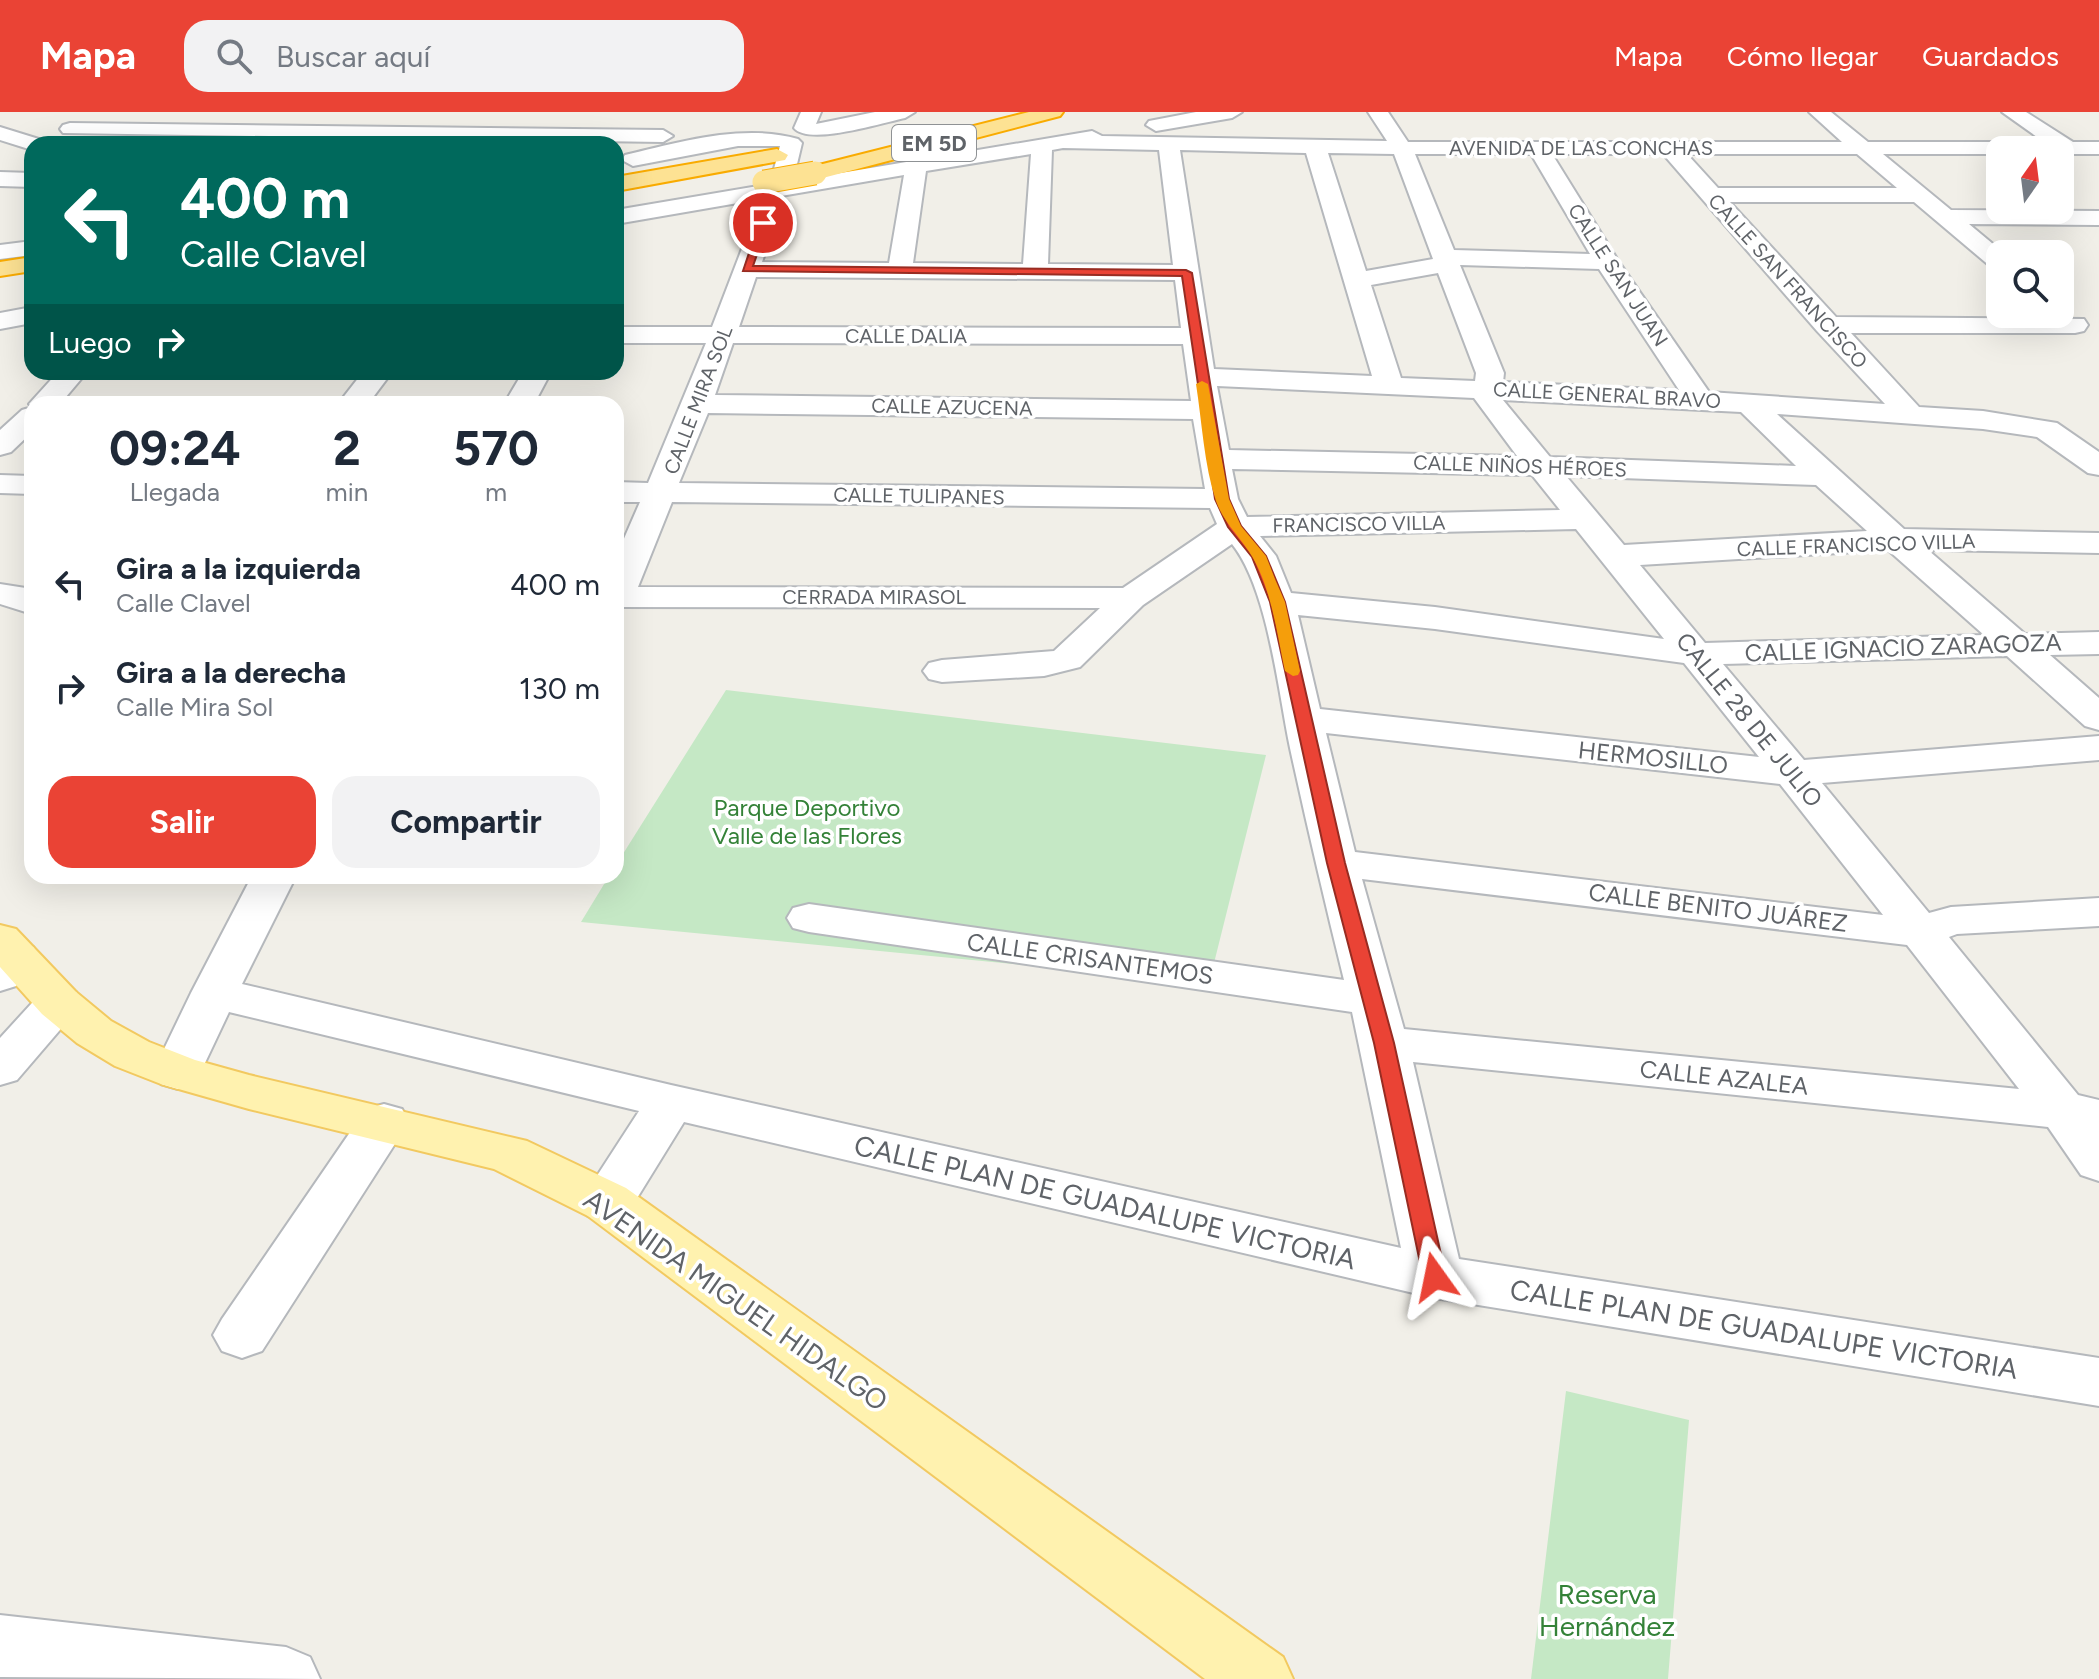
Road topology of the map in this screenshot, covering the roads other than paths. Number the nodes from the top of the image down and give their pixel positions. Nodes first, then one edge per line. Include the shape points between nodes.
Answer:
1 (104, 112) edge
2 (233, 112) edge
3 (314, 112) edge
4 (441, 112) edge
5 (562, 112) edge
6 (677, 112) edge
7 (905, 112) edge
8 (980, 112) edge
9 (1053, 112) edge
10 (1234, 112) edge
11 (1378, 112) edge
12 (1819, 112) edge
13 (2012, 112) edge
14 (70, 129) junction
15 (816, 129) edge
16 (0, 133) edge
17 (545, 135) junction
18 (54, 136) edge
19 (173, 136) edge
20 (205, 136) edge
21 (286, 136) edge
22 (418, 136) edge
23 (512, 136) edge
24 (663, 136) junction
25 (2049, 136) edge
26 (24, 141) edge
27 (1540, 141) junction
28 (1678, 142) junction
29 (1053, 144) junction
30 (1169, 145) junction
31 (1247, 146) junction
32 (778, 147) junction
33 (1315, 147) junction
34 (1402, 148) junction
35 (2074, 148) edge
36 (2099, 148) edge
37 (24, 149) edge
38 (1866, 149) junction
39 (1986, 151) edge
40 (651, 157) junction
41 (0, 160) edge
42 (624, 162) edge
43 (916, 167) junction
44 (0, 179) edge
45 (24, 180) edge
46 (624, 182) edge
47 (772, 191) junction
48 (1711, 195) junction
49 (1921, 195) junction
50 (2074, 208) edge
51 (624, 213) edge
52 (1947, 217) junction
53 (2094, 221) edge
54 (24, 249) edge
55 (1986, 250) edge
56 (0, 252) edge
57 (1446, 261) junction
58 (1607, 262) junction
59 (24, 265) edge
60 (0, 269) edge
61 (747, 269) junction
62 (900, 270) junction
63 (1035, 271) junction
64 (1186, 273) junction
65 (1356, 280) junction
66 (24, 284) edge
67 (0, 288) edge
68 (24, 316) edge
69 (2075, 318) edge
70 (0, 321) edge
71 (1826, 325) junction
72 (624, 335) edge
73 (724, 336) junction
74 (1195, 336) junction
75 (2099, 344) edge
76 (66, 380) edge
77 (372, 380) edge
78 (1389, 385) junction
79 (1490, 389) junction
80 (1203, 393) junction
81 (51, 396) edge
82 (359, 396) edge
83 (1700, 400) junction
84 (1749, 403) junction
85 (697, 404) junction
86 (1908, 412) junction
87 (24, 424) edge
88 (2046, 429) junction
89 (2099, 430) edge
90 (0, 446) edge
91 (1215, 459) junction
92 (1539, 466) junction
93 (2099, 466) edge
94 (1824, 476) junction
95 (0, 484) edge
96 (24, 485) edge
97 (624, 492) edge
98 (662, 493) junction
99 (1228, 513) junction
100 (1584, 519) junction
101 (1898, 539) junction
102 (2099, 543) edge
103 (1614, 556) junction
104 (624, 579) edge
105 (0, 594) edge
106 (624, 597) edge
107 (1131, 598) junction
108 (24, 599) edge
109 (1277, 602) junction
110 (2016, 643) junction
111 (2099, 643) edge
112 (1696, 654) junction
113 (942, 671) dead end
114 (2099, 718) edge
115 (1303, 719) junction
116 (2099, 748) edge
117 (1793, 773) junction
118 (1336, 863) junction
119 (270, 884) edge
120 (2099, 912) edge
121 (809, 918) dead end
122 (1919, 933) junction
123 (6, 957) edge
124 (214, 993) junction
125 (59, 1003) junction
126 (1377, 1021) junction
127 (0, 1068) edge
128 (178, 1072) junction
129 (671, 1102) junction
130 (2082, 1113) edge
131 (384, 1122) junction
132 (2099, 1162) edge
133 (607, 1202) junction
134 (1435, 1277) junction
135 (242, 1335) dead end
136 (2099, 1382) edge
137 (0, 1646) edge
138 (286, 1679) edge
139 (1259, 1679) edge

1 - 14 street
2 - 20 street
3 - 21 street
4 - 22 street
5 - 17 street
6 - 24 street
7 - 15 street
8 - 15 highway, EM 5D
9 - 47 highway, EM 5D, bridge via 815,173
10 - 29 street
10 - 31 street
11 - 34 street, CALLE 28 DE JULIO
12 - 38 street
13 - 25 street
14 - 18 street
14 - 19 street
15 - 32 highway, EM 5D
16 - 26 street
17 - 23 street
17 - 24 street
24 - 40 street
27 - 28 street, AVENIDA DE LAS CONCHAS
27 - 34 street, AVENIDA DE LAS CONCHAS
27 - 58 street, CALLE SAN JUAN
28 - 38 street, AVENIDA DE LAS CONCHAS
28 - 48 street, CALLE SAN FRANCISCO
29 - 30 street, AVENIDA DE LAS CONCHAS
29 - 43 street
29 - 63 street
30 - 31 street, AVENIDA DE LAS CONCHAS
30 - 64 street
31 - 33 street, AVENIDA DE LAS CONCHAS
32 - 40 street via 753,138
32 - 46 highway, EM 5D
32 - 47 street, CALLE MIRA SOL via 791,143
33 - 34 street, AVENIDA DE LAS CONCHAS
33 - 65 street
34 - 57 street, CALLE 28 DE JULIO
35 - 36 street, AVENIDA DE LAS CONCHAS
37 - 41 street
38 - 39 street, AVENIDA DE LAS CONCHAS
38 - 49 street
40 - 42 street
43 - 47 street
43 - 62 street
44 - 45 street
47 - 51 street
47 - 61 street, CALLE MIRA SOL
48 - 49 street
48 - 71 street, CALLE SAN FRANCISCO
49 - 52 street
50 - 53 street
52 - 53 street
52 - 55 street
54 - 56 street
57 - 58 street
57 - 65 street
57 - 79 street, CALLE 28 DE JULIO via 1490,373
58 - 83 street, CALLE SAN JUAN
59 - 60 highway
61 - 62 street
61 - 73 street, CALLE MIRA SOL
62 - 63 street
63 - 64 street
64 - 74 street
65 - 78 street
66 - 67 highway
68 - 70 street
69 - 71 street
69 - 75 street
71 - 86 street, CALLE SAN FRANCISCO
72 - 73 street, CALLE DALIA
73 - 74 street, CALLE DALIA
73 - 85 street, CALLE MIRA SOL
74 - 80 street
76 - 81 street
77 - 82 street
78 - 79 street, CALLE GENERAL BRAVO
78 - 80 street, CALLE GENERAL BRAVO
79 - 83 street, CALLE GENERAL BRAVO
79 - 92 street, CALLE 28 DE JULIO via 1491,405
80 - 85 street, CALLE AZUCENA
80 - 91 street
83 - 84 street, CALLE GENERAL BRAVO
84 - 86 street, CALLE GENERAL BRAVO
84 - 94 street
85 - 98 street, CALLE MIRA SOL
86 - 88 street, CALLE GENERAL BRAVO
87 - 90 street
88 - 89 street, CALLE GENERAL BRAVO
88 - 93 street
91 - 92 street, CALLE NIÑOS HÉROES
91 - 99 street
92 - 94 street, CALLE NIÑOS HÉROES
92 - 100 street, CALLE 28 DE JULIO
94 - 101 street
95 - 96 street
97 - 98 street, CALLE TULIPANES
98 - 99 street, CALLE TULIPANES
98 - 104 street, CALLE MIRA SOL
99 - 100 street, FRANCISCO VILLA
99 - 107 street
99 - 109 street via 1259,556
100 - 103 street, CALLE 28 DE JULIO
101 - 102 street, CALLE FRANCISCO VILLA
101 - 103 street, CALLE FRANCISCO VILLA
101 - 110 street
103 - 112 street, CALLE 28 DE JULIO
105 - 108 street
106 - 107 street, CERRADA MIRASOL
107 - 113 street via 1067,659
109 - 112 street, CALLE IGNACIO ZARAGOZA
109 - 115 street
110 - 111 street, CALLE IGNACIO ZARAGOZA
110 - 112 street, CALLE IGNACIO ZARAGOZA
110 - 114 street
112 - 117 street, CALLE 28 DE JULIO
115 - 117 street, HERMOSILLO
115 - 118 street
116 - 117 street, HERMOSILLO
117 - 122 street, CALLE 28 DE JULIO
118 - 122 street, CALLE BENITO JUÁREZ
118 - 126 street
119 - 124 street
120 - 122 street, CALLE BENITO JUÁREZ via 1951,921
121 - 126 street, CALLE CRISANTEMOS
122 - 130 street, CALLE 28 DE JULIO
123 - 125 main road, AVENIDA MIGUEL HIDALGO
124 - 128 street
124 - 129 street, CALLE PLAN DE GUADALUPE VICTORIA
125 - 127 street
125 - 128 main road, AVENIDA MIGUEL HIDALGO via 94,1032
126 - 130 street, CALLE AZALEA
126 - 134 street
128 - 131 main road, AVENIDA MIGUEL HIDALGO
129 - 133 street
129 - 134 street, CALLE PLAN DE GUADALUPE VICTORIA
130 - 132 street, CALLE 28 DE JULIO
131 - 133 main road, AVENIDA MIGUEL HIDALGO via 509,1154
131 - 135 street
133 - 139 main road, AVENIDA MIGUEL HIDALGO
134 - 136 street, CALLE PLAN DE GUADALUPE VICTORIA
137 - 138 street

